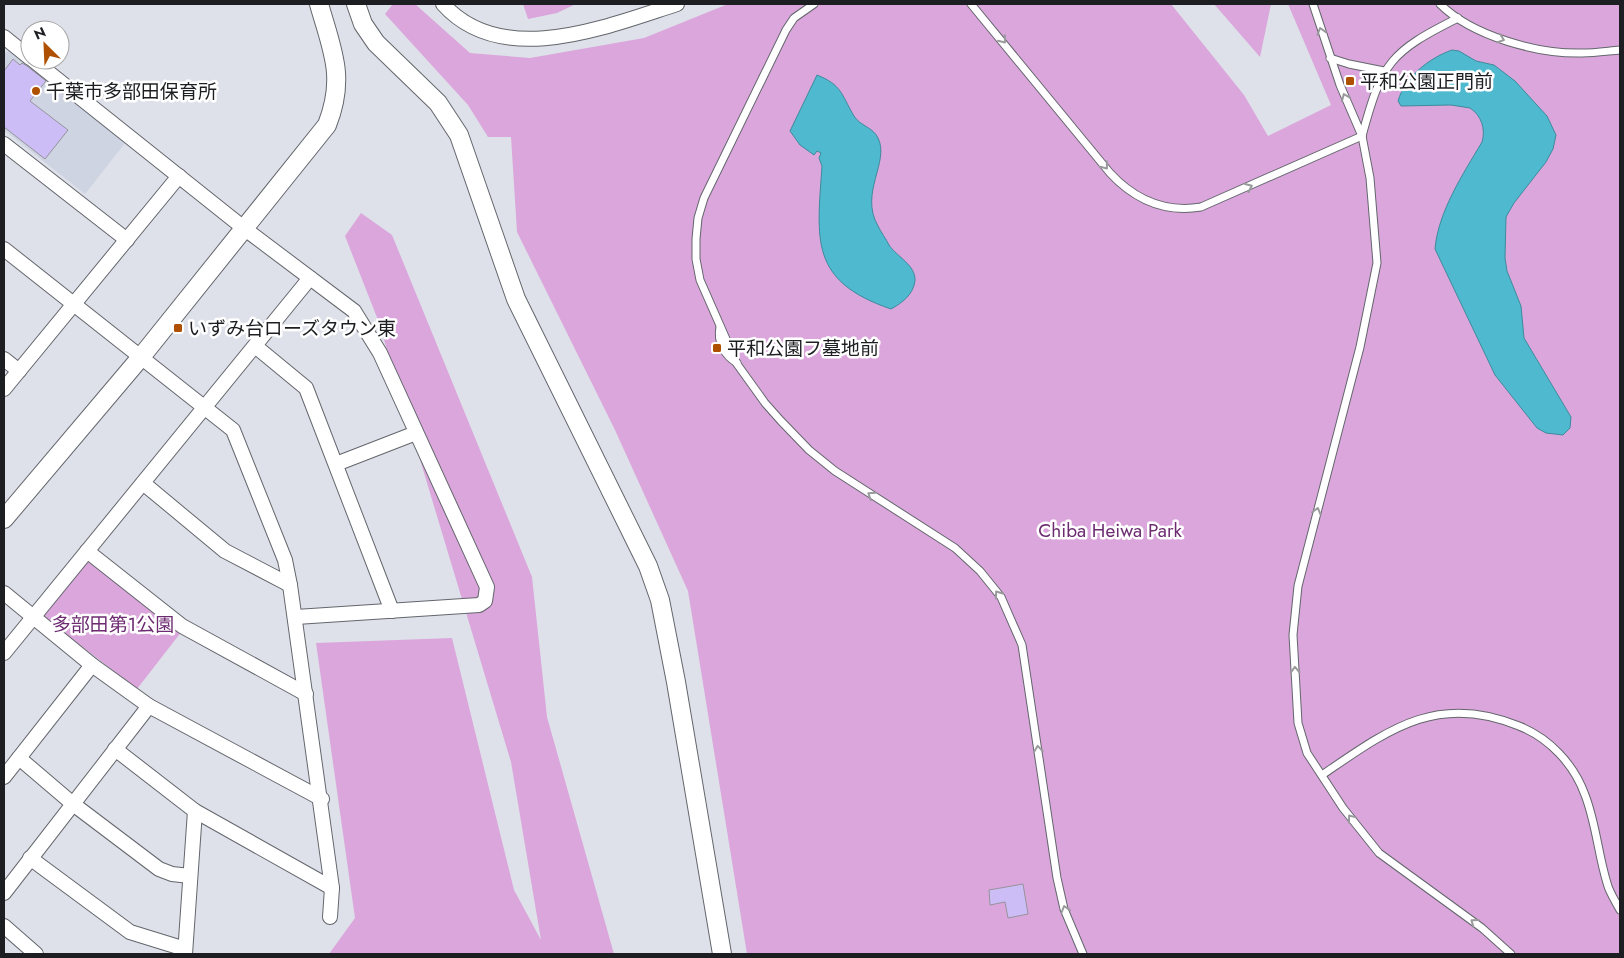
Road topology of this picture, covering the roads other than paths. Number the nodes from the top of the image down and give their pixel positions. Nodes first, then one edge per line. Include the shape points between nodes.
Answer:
1 (319, 4) edge
2 (356, 4) edge
3 (443, 4) edge
4 (677, 4) edge
5 (814, 4) edge
6 (971, 4) edge
7 (1313, 4) edge
8 (1440, 4) edge
9 (1458, 18) junction
10 (4, 39) edge
11 (1620, 50) edge
12 (20, 51) edge
13 (1330, 58) junction
14 (45, 70) edge
15 (1384, 71) junction
16 (1362, 136) junction
17 (4, 144) edge
18 (179, 176) junction
19 (244, 230) junction
20 (126, 240) junction
21 (4, 249) edge
22 (310, 278) junction
23 (74, 303) junction
24 (255, 346) junction
25 (141, 357) junction
26 (4, 359) edge
27 (19, 371) junction
28 (4, 389) edge
29 (204, 408) junction
30 (416, 433) junction
31 (336, 464) junction
32 (143, 483) junction
33 (4, 519) edge
34 (87, 551) junction
35 (290, 585) junction
36 (4, 593) edge
37 (392, 610) junction
38 (296, 617) junction
39 (32, 618) junction
40 (4, 653) edge
41 (92, 665) junction
42 (306, 694) junction
43 (149, 706) junction
44 (115, 749) junction
45 (19, 758) junction
46 (1322, 775) junction
47 (4, 777) edge
48 (322, 800) junction
49 (73, 804) junction
50 (195, 811) junction
51 (30, 858) junction
52 (190, 876) junction
53 (332, 888) junction
54 (4, 893) edge
55 (1620, 910) edge
56 (330, 917) dead end
57 (4, 926) edge
58 (185, 952) edge
59 (36, 954) edge
60 (722, 954) edge
61 (1083, 954) edge
62 (1511, 954) edge

1 - 19 street via 335,59 338,82 335,105 327,125
2 - 60 street via 363,24 376,43 438,103 459,135 516,299 648,566 660,600 676,682
3 - 4 street via 471,25 502,38 538,39 592,30
61 -> 5 lane via 1064,909 1057,878 1022,645 1001,597 955,548 834,471 809,450 765,403 737,364 727,357 718,336 720,327 700,280 696,259 698,218 711,180 786,30 794,18
6 -> 16 lane via 1110,173 1123,187 1148,202 1185,210 1201,207
13 -> 7 lane
8 - 9 lane
9 -> 11 lane via 1520,45 1580,53
9 - 15 lane via 1414,41
10 - 12 street
13 - 15 lane
16 -> 13 lane
14 - 18 street
15 - 16 lane
46 -> 16 lane via 1308,754 1298,723 1293,626 1298,586 1360,347 1377,263 1370,178
17 - 20 street
18 - 19 street
18 - 20 street
19 - 22 street
19 - 25 street
20 - 23 street
21 - 23 street
22 - 24 street
22 - 30 street via 354,311 380,353
23 - 25 street
23 - 27 street
24 - 29 street
24 - 31 street via 306,388
25 - 29 street
25 - 33 street
26 - 27 street
27 - 28 street
29 - 32 street
29 - 35 street via 232,430 285,560
30 - 31 street
30 - 37 street via 487,587 487,595 479,605
31 - 37 street
32 - 34 street
32 - 35 street via 225,551
34 - 39 street
34 - 42 street via 182,626
35 - 38 street
36 - 39 street
37 - 38 street
38 - 42 street
39 - 40 street
39 - 41 street
41 - 43 street
41 - 45 street
42 - 48 street
43 - 44 street
43 - 48 street
44 - 49 street
44 - 50 street
45 - 47 street
45 - 49 street
46 - 55 lane via 1403,725 1444,713 1484,713 1536,732 1554,747 1576,776 1607,884
62 -> 46 lane via 1482,928 1379,853 1343,808
48 - 53 street
49 - 51 street
49 - 52 street via 159,869
50 - 52 street
50 - 53 street
51 - 54 street
51 - 58 street via 130,932
52 - 58 street
53 - 56 street
57 - 59 street

